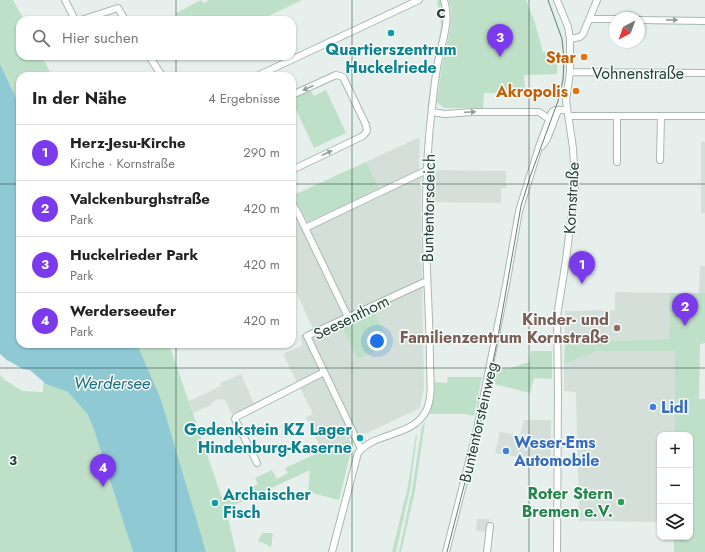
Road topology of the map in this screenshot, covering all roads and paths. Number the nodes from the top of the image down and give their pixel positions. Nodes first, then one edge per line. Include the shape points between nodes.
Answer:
1 (65, 0) edge
2 (420, 0) edge
3 (444, 0) edge
4 (557, 0) edge
5 (597, 0) edge
6 (73, 16) edge
7 (93, 16) edge
8 (123, 16) edge
9 (590, 19) junction
10 (609, 19) edge
11 (645, 20) edge
12 (705, 21) edge
13 (570, 39) junction
14 (296, 58) edge
15 (152, 60) edge
16 (291, 60) edge
17 (159, 72) edge
18 (266, 72) edge
19 (570, 72) junction
20 (702, 73) edge
21 (296, 93) edge
22 (559, 110) junction
23 (432, 112) junction
24 (568, 113) junction
25 (617, 116) junction
26 (661, 116) junction
27 (705, 116) edge
28 (549, 119) junction
29 (538, 151) junction
30 (660, 160) dead end
31 (618, 162) dead end
32 (296, 168) edge
33 (427, 170) junction
34 (296, 211) edge
35 (305, 228) junction
36 (428, 281) junction
37 (348, 317) junction
38 (324, 372) junction
39 (361, 449) junction
40 (257, 463) dead end
41 (490, 526) dead end
42 (332, 552) edge
43 (446, 552) edge
44 (487, 552) edge
45 (557, 552) edge

1 - 6 street
2 - 14 street
3 - 23 street, Buntentorsdeich via 446,26 438,61
4 - 13 street, Kornstraße
5 - 9 street
7 - 8 street via 118,8
9 - 10 street
9 - 13 street via 580,37
11 -> 12 street
13 - 19 street, Kornstraße
15 - 17 street
16 - 18 street
19 - 20 street, Vohnenstraße
19 - 24 street, Kornstraße via 567,91
32 -> 21 street via 363,136 367,131 342,77 336,75
22 - 24 street
22 - 28 street, Buntentorsteinweg via 552,112
22 - 29 street, Buntentorsteinweg
23 -> 28 street via 539,112
23 - 33 street, Buntentorsdeich
24 - 25 street
24 - 45 street, Kornstraße via 575,187 557,316
25 - 26 street
25 - 31 street
26 - 27 street
26 - 30 street
28 - 29 street, Buntentorsteinweg
29 - 43 street, Buntentorsteinweg via 519,212 475,440
33 - 35 street
33 - 36 street, Buntentorsdeich
34 - 35 street
35 - 37 street
36 - 37 street, Seesenthom
36 - 39 street, Buntentorsdeich via 428,406 415,423
37 - 38 street, Seesenthom via 307,336
38 - 39 street
38 - 40 street via 236,417
39 - 42 street
41 - 44 street

